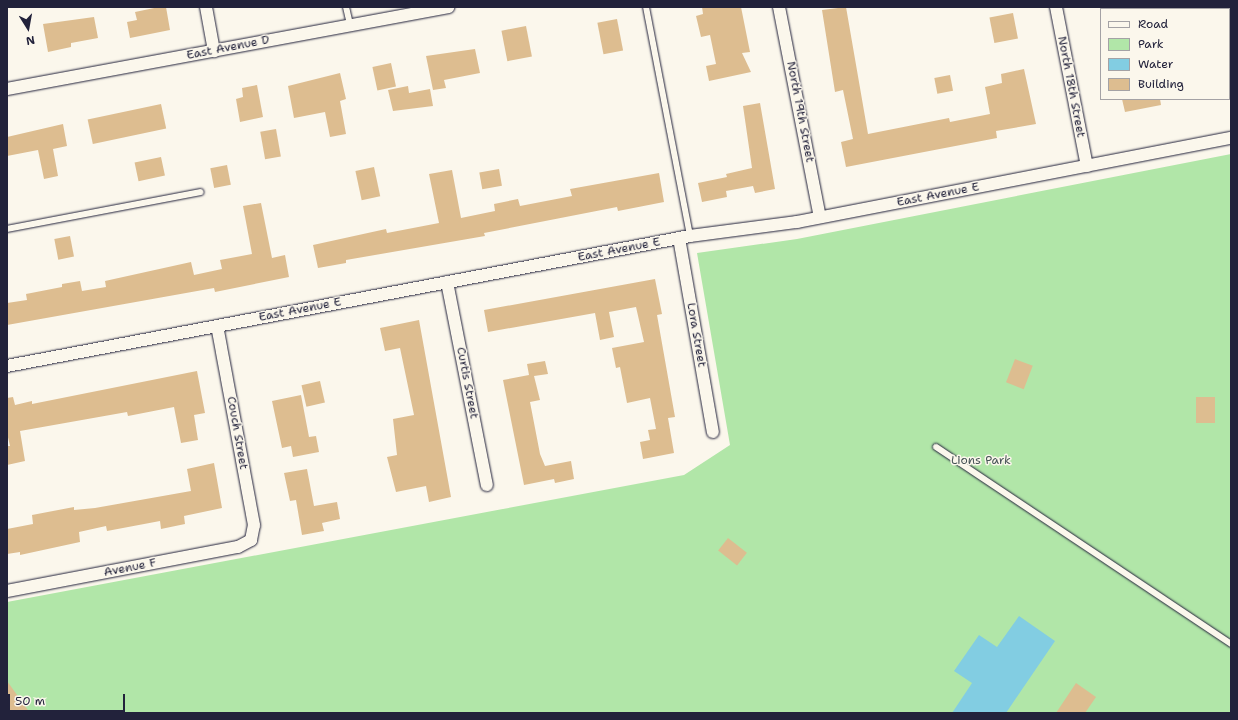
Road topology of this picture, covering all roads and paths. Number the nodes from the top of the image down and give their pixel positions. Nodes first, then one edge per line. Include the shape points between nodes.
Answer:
1 (206, 7) edge
2 (346, 7) edge
3 (448, 7) edge
4 (646, 7) edge
5 (779, 7) edge
6 (1056, 7) edge
7 (350, 26) junction
8 (214, 51) junction
9 (7, 89) edge
10 (1231, 138) edge
11 (1087, 166) junction
12 (201, 192) dead end
13 (820, 217) junction
14 (7, 228) edge
15 (684, 237) junction
16 (447, 282) junction
17 (217, 326) junction
18 (7, 366) edge
19 (713, 432) dead end
20 (936, 447) dead end
21 (487, 485) dead end
22 (251, 540) joint
23 (7, 591) edge
24 (1231, 644) edge

1 - 8 street
2 - 7 lane
3 - 7 street, East Avenue D
4 - 15 lane
5 - 13 street, North 19th Street
6 - 11 street, North 18th Street
7 - 8 street, East Avenue D
8 - 9 street, East Avenue D
10 - 11 street, East Avenue E
11 - 13 street, East Avenue E
12 - 14 lane
13 - 15 street, East Avenue E
15 - 16 street, East Avenue E
15 - 19 street, Lora Street
16 - 17 street, East Avenue E
16 - 21 street, Curtis Street
17 - 18 street, East Avenue E
17 - 22 street, Couch Street via 254,525
20 - 24 lane
22 - 23 street, Avenue F via 238,547

